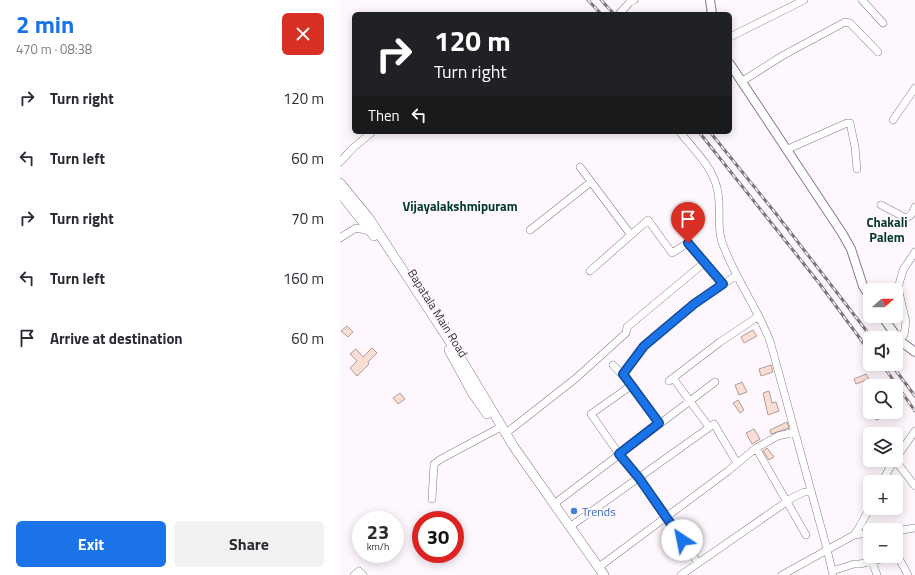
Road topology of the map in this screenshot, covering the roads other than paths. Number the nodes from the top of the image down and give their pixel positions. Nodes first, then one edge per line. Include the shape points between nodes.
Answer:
1 (634, 0) edge
2 (710, 0) edge
3 (804, 0) edge
4 (862, 0) edge
5 (621, 12) edge
6 (712, 12) edge
7 (883, 23) dead end
8 (732, 36) edge
9 (878, 52) dead end
10 (732, 67) edge
11 (741, 82) junction
12 (915, 88) edge
13 (893, 120) dead end
14 (370, 134) edge
15 (682, 134) edge
16 (788, 149) junction
17 (340, 162) edge
18 (580, 167) dead end
19 (857, 169) dead end
20 (591, 182) junction
21 (340, 183) edge
22 (340, 193) edge
23 (881, 205) dead end
24 (915, 207) edge
25 (530, 230) dead end
26 (370, 231) junction
27 (631, 235) junction
28 (340, 238) edge
29 (915, 252) edge
30 (704, 263) junction
31 (590, 271) dead end
32 (737, 275) junction
33 (723, 284) junction
34 (863, 286) edge
35 (759, 316) junction
36 (903, 336) edge
37 (903, 343) edge
38 (915, 352) edge
39 (613, 365) dead end
40 (623, 374) junction
41 (715, 382) dead end
42 (632, 385) junction
43 (690, 401) junction
44 (659, 423) junction
45 (709, 427) junction
46 (501, 429) junction
47 (915, 430) edge
48 (795, 432) junction
49 (903, 447) edge
50 (756, 448) junction
51 (619, 454) junction
52 (737, 463) junction
53 (901, 467) edge
54 (639, 478) junction
55 (915, 486) edge
56 (811, 492) junction
57 (432, 499) dead end
58 (787, 501) junction
59 (554, 504) junction
60 (866, 515) edge
61 (667, 516) junction
62 (570, 526) junction
63 (915, 528) edge
64 (903, 530) edge
65 (863, 533) edge
66 (854, 534) junction
67 (806, 535) dead end
68 (827, 549) junction
69 (698, 563) junction
70 (864, 563) edge
71 (873, 563) edge
72 (901, 563) edge
73 (599, 567) junction
74 (832, 573) edge
75 (354, 575) edge
76 (363, 575) edge
77 (604, 575) edge
78 (681, 575) edge
79 (782, 575) edge
80 (877, 575) edge
81 (908, 575) edge

1 - 5 street
2 - 6 street
3 - 8 street
4 - 7 street
9 - 11 street via 850,23 845,22 782,56
10 - 11 street
11 - 16 street
12 - 13 street
14 - 17 street
15 - 32 street via 710,169 717,188 722,241
16 - 19 street via 850,123
16 - 34 street via 851,249
18 - 20 street
20 - 25 street
20 - 27 street
21 - 46 main road, Bapatala Main Road via 368,217 460,356
22 - 26 main road, Bapatala Main Road
23 - 24 street via 906,218 912,215
26 - 28 street via 356,228
26 - 46 main road, Bapatala Main Road via 452,356 473,394
27 - 30 street via 648,220 672,253 688,243
27 - 31 street
29 - 36 street via 903,270 898,288 906,322
30 - 33 street
30 - 46 street via 627,327 626,333 580,375
32 - 33 street
32 - 35 street
33 - 40 street via 694,304 644,346
35 - 43 street via 671,379
35 - 48 street via 770,341
37 - 38 street
39 - 40 street
40 - 42 street
41 - 43 street
42 - 44 street
42 - 51 street via 591,414
43 - 44 street
43 - 45 street
44 - 51 street
45 - 52 street via 714,424
45 - 54 street
46 - 57 street via 434,464
46 - 59 main road, Bapatala Main Road
47 - 49 street
48 - 50 street via 778,436
48 - 56 street
50 - 52 street
50 - 58 street
51 - 54 street
51 - 59 street
52 - 61 street
53 - 55 street
54 - 61 street
54 - 62 street
56 - 58 street via 804,492
56 - 68 street
58 - 67 street
58 - 69 street
59 - 62 main road, Bapatala Main Road
60 - 66 street
61 - 69 street
61 - 73 street
62 - 73 main road, Bapatala Main Road
63 - 64 street
65 - 66 street
66 - 68 street
68 - 74 street
68 - 79 street
69 - 78 street
70 - 74 street via 854,564
71 - 80 street
72 - 81 street
73 - 77 main road, Bapatala Main Road
75 - 76 street via 359,571

